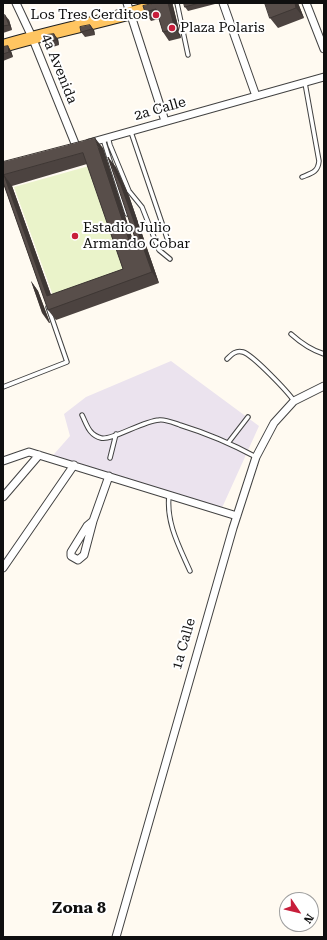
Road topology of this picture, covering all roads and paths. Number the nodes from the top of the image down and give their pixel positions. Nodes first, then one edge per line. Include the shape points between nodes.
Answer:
1 (16, 3) edge
2 (166, 3) edge
3 (178, 3) edge
4 (223, 3) edge
5 (306, 3) edge
6 (129, 8) edge
7 (32, 37) junction
8 (3, 46) edge
9 (324, 49) edge
10 (188, 55) dead end
11 (324, 78) edge
12 (305, 83) junction
13 (256, 96) junction
14 (165, 121) junction
15 (131, 131) junction
16 (106, 138) junction
17 (72, 147) joint
18 (302, 177) dead end
19 (129, 219) edge
20 (167, 238) dead end
21 (170, 259) dead end
22 (46, 302) edge
23 (291, 334) dead end
24 (324, 354) edge
25 (227, 359) dead end
26 (324, 386) edge
27 (3, 387) edge
28 (294, 401) junction
29 (82, 415) dead end
30 (248, 417) dead end
31 (116, 434) junction
32 (228, 443) junction
33 (39, 454) junction
34 (256, 456) junction
35 (110, 458) dead end
36 (3, 461) edge
37 (74, 465) junction
38 (109, 476) junction
39 (169, 495) junction
40 (3, 497) edge
41 (237, 516) junction
42 (93, 521) junction
43 (3, 568) edge
44 (190, 571) dead end
45 (116, 937) edge

1 - 7 street, 4a Avenida
2 - 6 main road
3 - 10 lane
4 - 13 street
5 - 9 street
6 - 7 main road
6 - 14 street
7 - 8 main road
7 - 17 street, 4a Avenida
11 - 12 street, 2a Calle
12 - 13 street, 2a Calle
12 - 18 lane via 319,160 314,173
13 - 14 street, 2a Calle
14 - 15 street, 2a Calle
15 - 16 street, 2a Calle
15 - 20 lane
16 - 17 street, 2a Calle
16 - 19 lane
16 - 21 lane via 129,191 142,207 159,250
22 - 27 lane via 67,362
23 - 24 lane via 302,344
25 - 28 lane via 238,352 246,354
26 - 28 street, 1a Calle
28 - 34 street, 1a Calle via 274,423
29 - 31 lane via 90,432 100,438 107,439
30 - 32 lane
31 - 32 lane via 160,419
31 - 35 lane
32 - 34 lane
33 - 36 street via 29,452
33 - 37 street
33 - 40 street
34 - 41 street, 1a Calle
37 - 38 street
37 - 43 street
38 - 39 street
38 - 42 street
39 - 41 street
39 - 44 lane via 171,528
41 - 45 street, 1a Calle
42 - 42 street via 84,555 78,560 74,559 71,552

